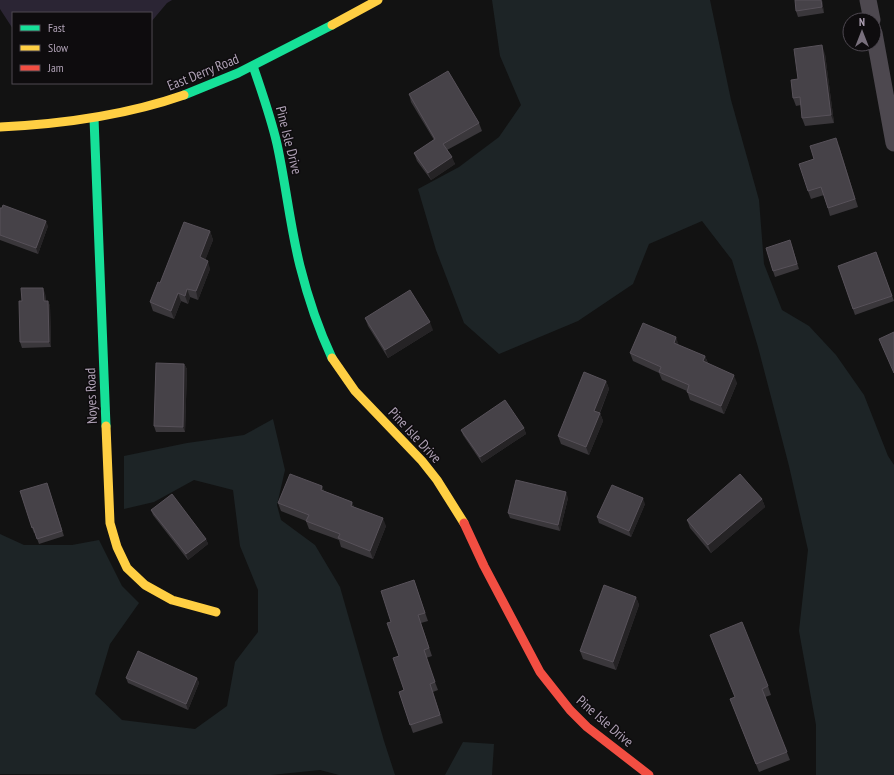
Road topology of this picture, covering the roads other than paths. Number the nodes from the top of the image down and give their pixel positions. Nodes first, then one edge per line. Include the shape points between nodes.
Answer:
1 (378, 0) edge
2 (868, 0) edge
3 (870, 12) edge
4 (877, 52) edge
5 (253, 66) junction
6 (94, 118) junction
7 (0, 127) edge
8 (894, 144) edge
9 (216, 612) dead end
10 (649, 775) edge

1 - 5 street, East Derry Road
2 - 3 street
4 - 8 street
5 - 6 street, East Derry Road via 170,101
5 - 10 street, Pine Isle Drive via 277,144 300,265 311,306 332,359 355,391 437,480 463,522 540,672 570,710
6 - 7 street, East Derry Road
6 - 9 street, Noyes Road via 110,523 127,568 144,585 172,600

